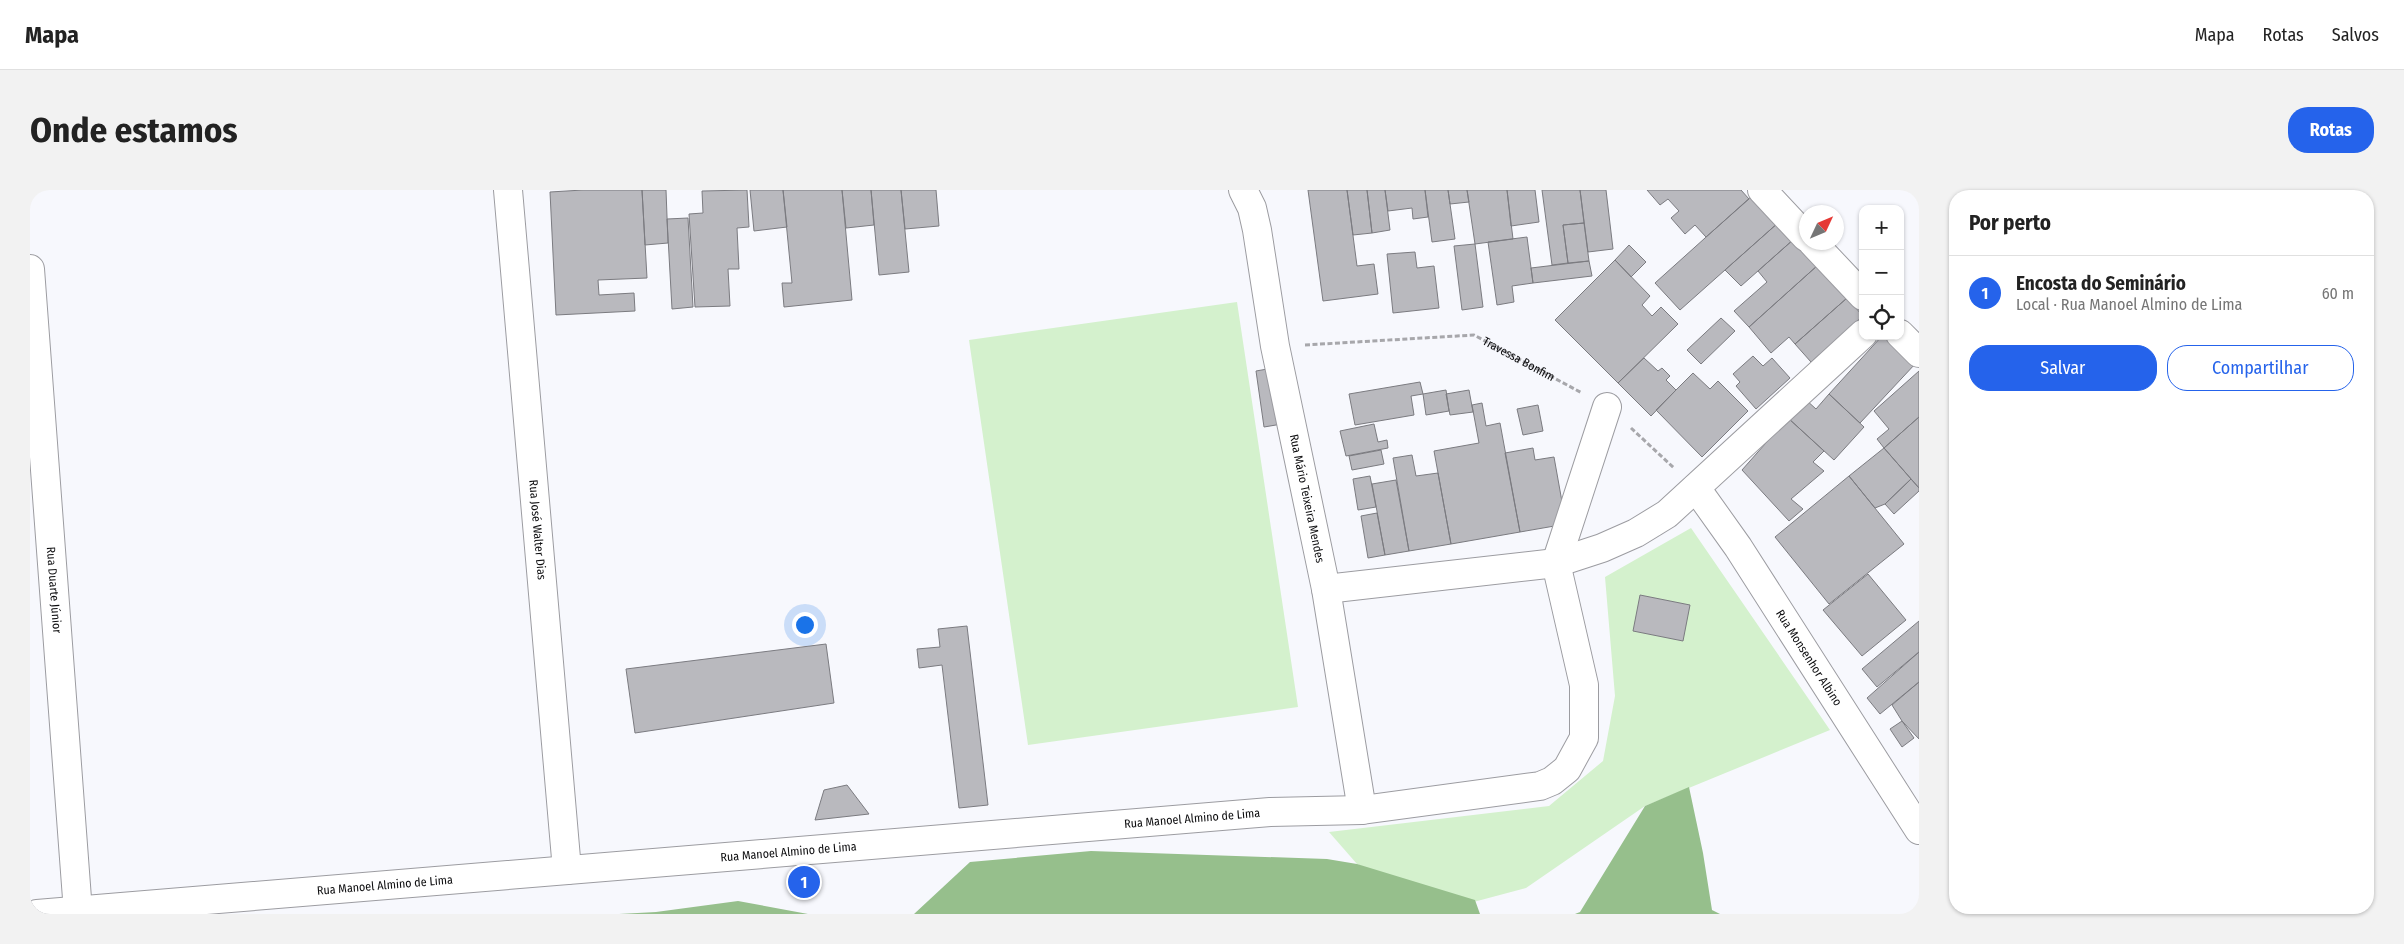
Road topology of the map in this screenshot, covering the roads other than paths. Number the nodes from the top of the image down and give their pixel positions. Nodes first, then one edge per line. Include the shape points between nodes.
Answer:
1 (508, 190) edge
2 (1243, 190) edge
3 (1762, 190) edge
4 (1799, 229) edge
5 (1820, 250) edge
6 (30, 269) edge
7 (1862, 295) edge
8 (1859, 338) edge
9 (1904, 338) edge
10 (1919, 353) edge
11 (1607, 407) road end
12 (1696, 488) junction
13 (1556, 563) junction
14 (1326, 589) junction
15 (1362, 810) junction
16 (1919, 830) edge
17 (567, 870) junction
18 (78, 912) junction
19 (37, 914) edge

1 - 17 street, Rua José Walter Dias
2 - 14 street, Rua Mário Teixeira Mendes via 1258,230 1275,346
3 - 4 street
5 - 7 street
6 - 18 street, Rua Duarte Júnior
8 - 12 street
9 - 10 street
11 - 13 street
12 - 13 street via 1667,514 1636,533
12 - 16 street, Rua Monsenhor Albino via 1738,547
13 - 14 street
13 - 15 street, Rua Manoel Almino de Lima via 1584,685 1584,738 1567,769 1540,786
14 - 15 street, Rua Mário Teixeira Mendes
15 - 17 street, Rua Manoel Almino de Lima via 1270,812
17 - 18 street, Rua Manoel Almino de Lima
18 - 19 street, Rua Manoel Almino de Lima

